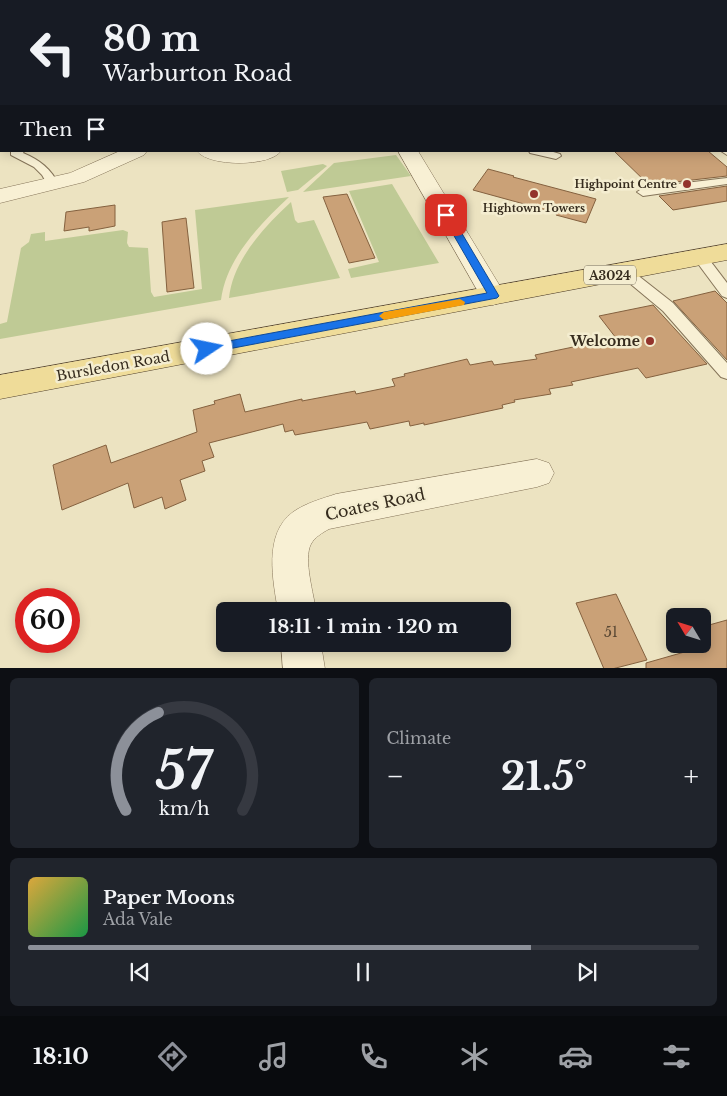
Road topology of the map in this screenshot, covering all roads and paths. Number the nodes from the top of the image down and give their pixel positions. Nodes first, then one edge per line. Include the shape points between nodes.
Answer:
1 (18, 152) edge
2 (135, 152) edge
3 (210, 152) edge
4 (269, 152) edge
5 (409, 152) edge
6 (538, 152) edge
7 (556, 156) dead end
8 (727, 180) edge
9 (53, 184) junction
10 (643, 192) dead end
11 (0, 196) edge
12 (727, 252) edge
13 (700, 257) junction
14 (626, 273) junction
15 (727, 293) edge
16 (493, 296) junction
17 (727, 374) edge
18 (0, 387) edge
19 (537, 473) dead end
20 (296, 602) edge
21 (302, 652) edge
22 (304, 668) edge

1 - 9 lane via 38,162
2 - 9 street via 77,178
3 - 4 street via 228,158
5 - 16 street
6 - 7 lane
8 - 10 lane
9 - 11 street
12 - 13 main road, Bursledon Road / A3024
13 - 14 main road, Bursledon Road / A3024
13 - 15 lane
14 - 16 main road, Bursledon Road / A3024
14 - 17 lane via 668,307
16 - 18 main road, Bursledon Road / A3024
19 - 20 street, Coates Road via 336,510 310,520 296,536 291,548
21 - 22 street

